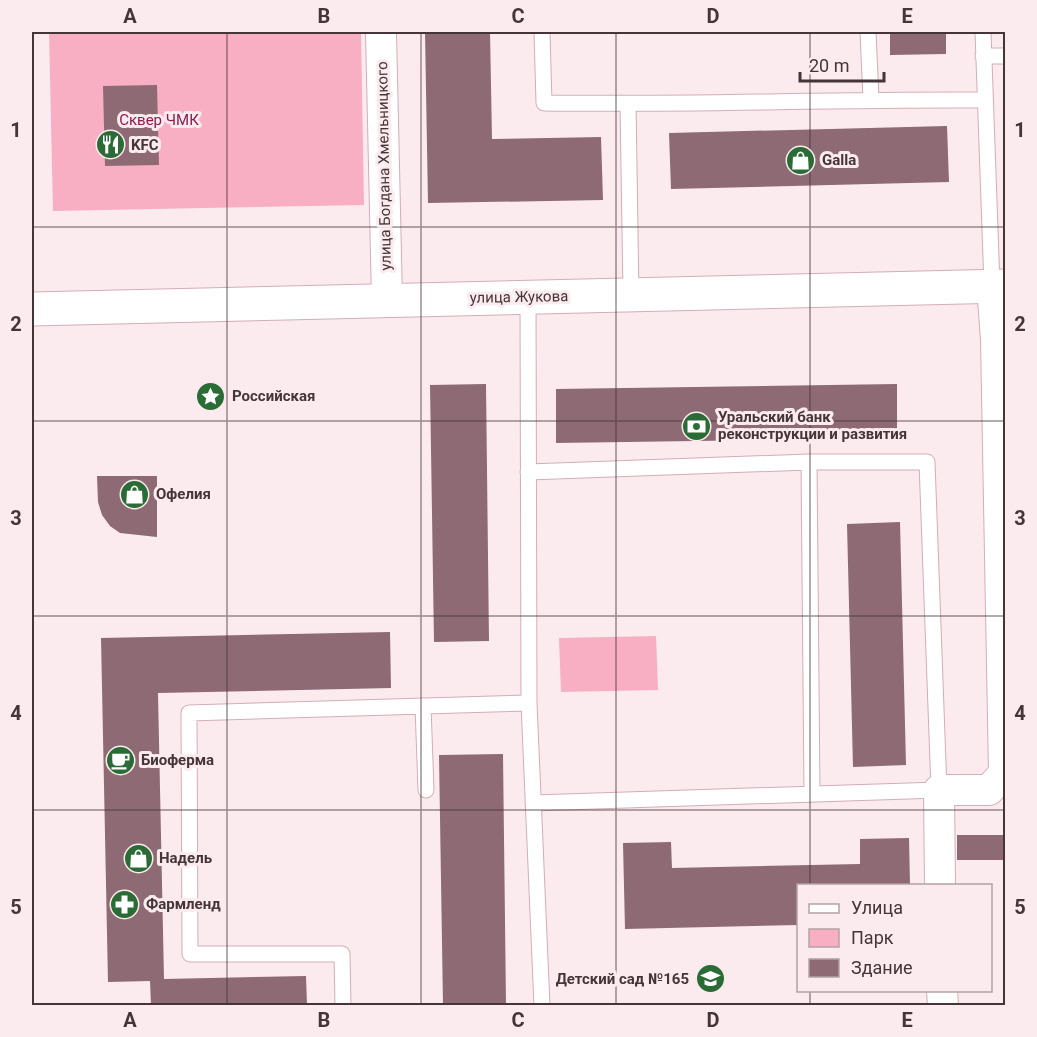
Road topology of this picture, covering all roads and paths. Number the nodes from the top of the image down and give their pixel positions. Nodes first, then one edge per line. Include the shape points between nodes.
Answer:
1 (381, 32) edge
2 (542, 32) edge
3 (868, 32) edge
4 (983, 32) edge
5 (983, 56) junction
6 (1005, 56) edge
7 (871, 99) junction
8 (985, 100) junction
9 (628, 104) junction
10 (999, 286) edge
11 (632, 295) junction
12 (528, 297) junction
13 (387, 300) junction
14 (32, 309) edge
15 (808, 462) junction
16 (528, 472) junction
17 (529, 703) junction
18 (423, 706) junction
19 (426, 790) dead end
20 (939, 790) junction
21 (812, 794) junction
22 (533, 803) junction
23 (940, 884) edge
24 (343, 1005) edge
25 (542, 1005) edge

1 - 13 street, улица Богдана Хмельницкого
2 - 9 lane via 544,103
3 - 7 lane
4 - 5 lane
5 - 6 lane
5 - 8 lane
7 - 8 lane
7 - 9 lane
8 - 10 lane
9 - 11 lane
10 - 11 main road, улица Жукова
10 - 20 street via 996,339 1004,773 989,790
11 - 12 main road, улица Жукова
12 - 13 main road, улица Жукова
12 - 16 lane
13 - 14 main road, улица Жукова
15 - 16 lane
15 - 20 lane via 927,462
15 - 21 lane
16 - 17 lane
17 - 18 lane
17 - 22 lane
18 - 19 lane
18 - 24 lane via 189,712 190,954 342,954
20 - 21 lane
20 - 23 street
21 - 22 lane
22 - 25 lane

